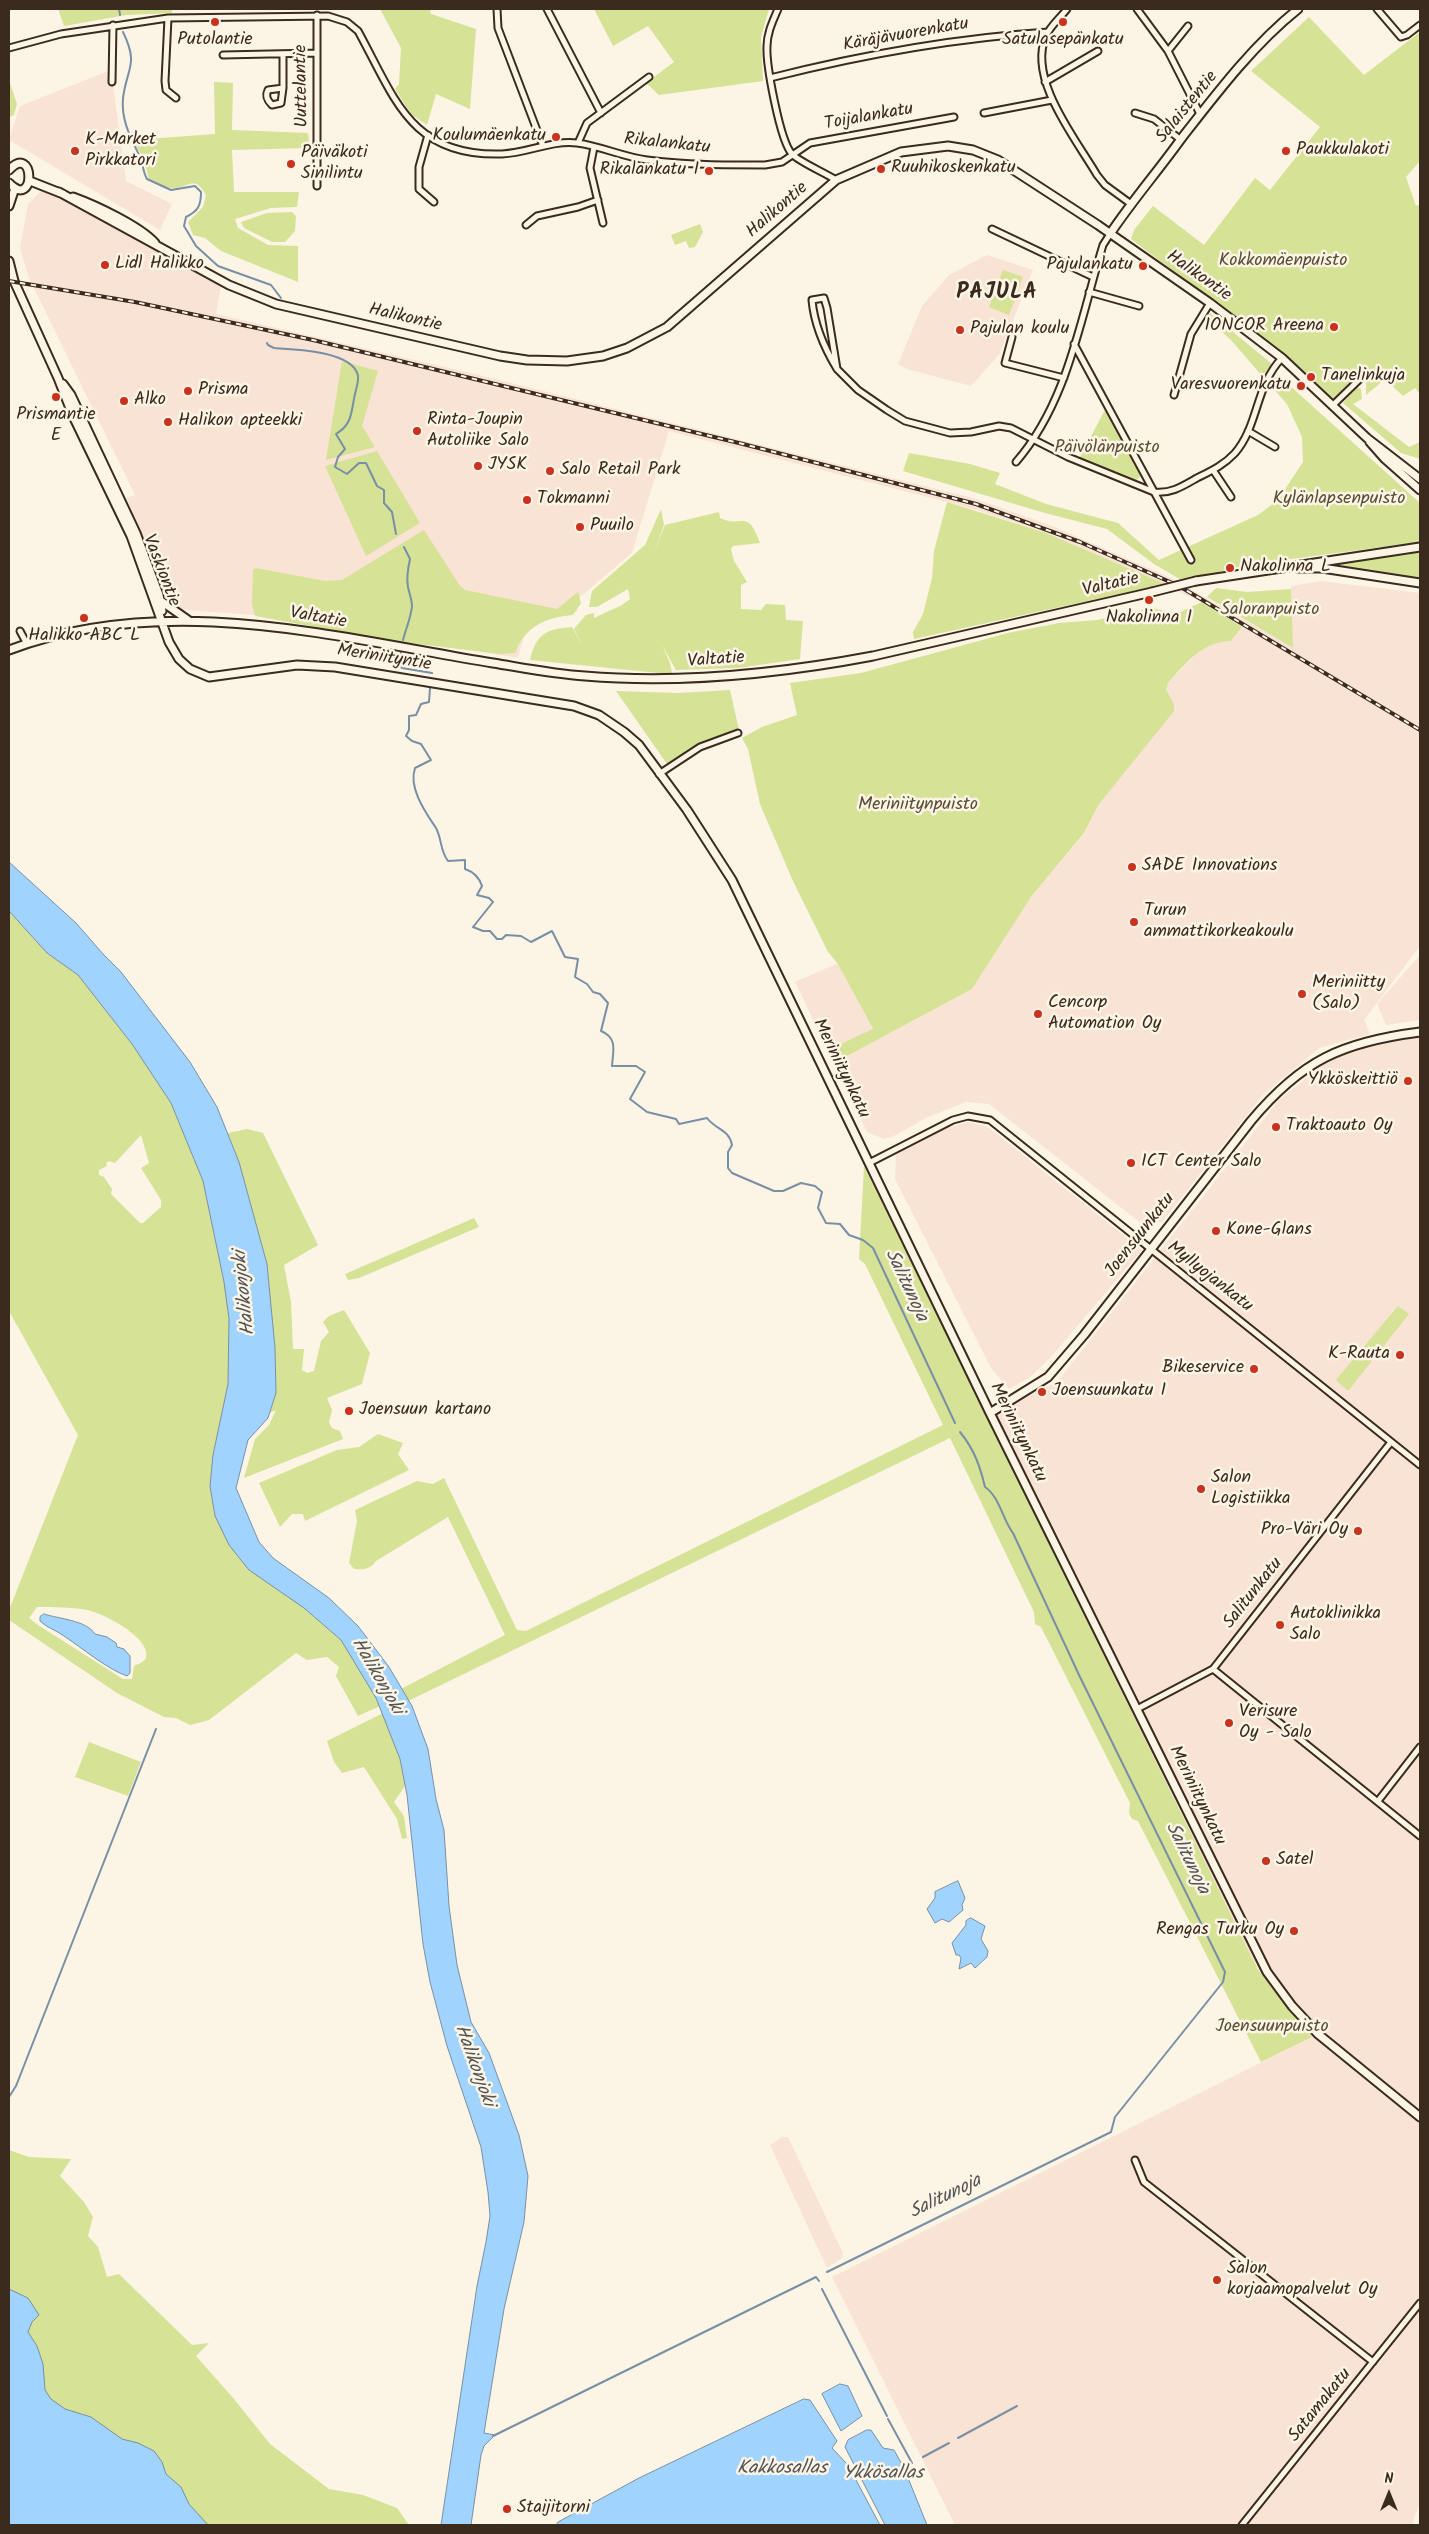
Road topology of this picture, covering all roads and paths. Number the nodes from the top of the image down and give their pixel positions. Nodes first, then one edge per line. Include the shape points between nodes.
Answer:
1 (239, 9) edge
2 (329, 9) edge
3 (497, 9) edge
4 (547, 9) edge
5 (778, 9) edge
6 (1067, 9) edge
7 (1137, 9) edge
8 (1298, 9) edge
9 (1377, 9) edge
10 (317, 15) junction
11 (239, 16) junction
12 (328, 16) junction
13 (168, 18) junction
14 (113, 25) junction
15 (1420, 25) edge
16 (1188, 26) dead end
17 (1048, 32) junction
18 (9, 48) edge
19 (1098, 51) dead end
20 (1168, 51) junction
21 (316, 53) junction
22 (283, 54) junction
23 (223, 55) dead end
24 (649, 77) dead end
25 (770, 78) junction
26 (112, 82) dead end
27 (1045, 82) junction
28 (283, 88) dead end
29 (176, 98) dead end
30 (1052, 100) junction
31 (601, 112) junction
32 (1134, 112) dead end
33 (984, 113) dead end
34 (1200, 114) junction
35 (954, 117) dead end
36 (428, 135) junction
37 (1181, 140) junction
38 (578, 143) junction
39 (543, 146) junction
40 (594, 147) junction
41 (793, 155) junction
42 (9, 169) edge
43 (836, 180) junction
44 (30, 181) junction
45 (12, 186) edge
46 (317, 186) dead end
47 (598, 200) junction
48 (434, 202) dead end
49 (1130, 204) junction
50 (9, 206) edge
51 (603, 223) dead end
52 (526, 225) dead end
53 (992, 229) dead end
54 (1110, 234) junction
55 (9, 261) edge
56 (1094, 277) junction
57 (1089, 292) junction
58 (1210, 303) junction
59 (1139, 306) dead end
60 (1012, 337) dead end
61 (1074, 344) junction
62 (1282, 358) junction
63 (837, 369) junction
64 (1366, 373) dead end
65 (58, 378) junction
66 (1064, 378) junction
67 (1174, 395) dead end
68 (1332, 406) junction
69 (1248, 431) junction
70 (1367, 438) junction
71 (1033, 439) junction
72 (1276, 447) dead end
73 (1016, 462) dead end
74 (1212, 470) junction
75 (1420, 477) edge
76 (1414, 484) junction
77 (1420, 490) edge
78 (1154, 492) junction
79 (1231, 497) dead end
80 (1420, 547) edge
81 (1191, 560) dead end
82 (1278, 568) junction
83 (1420, 583) edge
84 (161, 601) junction
85 (163, 620) junction
86 (188, 620) junction
87 (20, 630) dead end
88 (26, 644) junction
89 (9, 650) edge
90 (624, 732) joint
91 (738, 733) dead end
92 (659, 774) junction
93 (1420, 1032) edge
94 (869, 1163) junction
95 (1150, 1249) junction
96 (990, 1413) junction
97 (1391, 1442) junction
98 (1420, 1465) edge
99 (1213, 1669) junction
100 (1137, 1710) junction
101 (1420, 1747) edge
102 (1378, 1801) junction
103 (1420, 1836) edge
104 (1420, 2117) edge
105 (1135, 2160) dead end
106 (1420, 2303) edge
107 (1373, 2362) junction
108 (1242, 2525) edge

1 - 11 street
2 - 12 street
3 - 39 street via 498,28
4 - 31 street
5 - 25 street via 767,45
6 - 17 street
7 - 20 street
8 - 34 main road, Salaistentie via 1256,49
9 - 15 street via 1400,37
10 - 11 street, Rikalankatu
10 - 12 street, Rikalankatu
10 - 21 street, Uuttelantie
11 - 13 street, Rikalankatu
12 - 36 street, Rikalankatu via 347,22 358,31 397,107 411,124
13 - 14 street, Rikalankatu
13 - 29 street via 165,81 166,90
14 - 18 street, Rikalankatu
14 - 26 street
16 - 20 street
17 - 25 street, Käräjävuorenkatu via 980,37 842,60
17 - 27 street via 1042,60
19 - 27 street
20 - 34 street
21 - 22 street
21 - 46 street, Uuttelantie
22 - 23 street
22 - 28 street
24 - 31 street
25 - 41 street via 784,140
27 - 30 street
30 - 33 street
30 - 49 street via 1097,175
31 - 38 street via 587,123
32 - 37 street via 1154,119
34 - 37 main road, Salaistentie
35 - 41 street, Toijalankatu via 810,143
36 - 39 street, Rikalankatu via 442,144 476,152 509,153
36 - 48 street via 419,167 419,189
37 - 49 main road, Salaistentie
38 - 39 street, Rikalankatu
38 - 40 street, Rikalankatu
40 - 41 street, Rikalankatu via 648,160 731,165 765,165 782,162
40 - 47 street via 590,168
41 - 43 street
42 - 44 main road via 24,166 30,173
43 - 44 main road, Halikontie via 666,327 603,356 568,361 500,356 276,304 229,285 105,212
43 - 54 main road, Halikontie via 901,152 948,146 973,150 998,160
44 - 45 main road via 26,187
45 - 50 main road
47 - 51 street
47 - 52 street via 537,216
49 - 54 main road, Salaistentie
53 - 56 street
54 - 56 street via 1103,245
54 - 58 main road, Halikontie
55 - 65 main road, Vaskiontie via 14,281
56 - 57 street
57 - 59 street
57 - 61 street
58 - 62 main road, Halikontie
58 - 67 street via 1191,334
60 - 66 street via 1005,363
61 - 66 street
61 - 78 street
62 - 68 main road, Halikontie
62 - 69 street via 1264,383
63 - 63 street via 827,308 824,298 818,297 812,300 813,310
63 - 71 street via 858,390 905,421 950,433 1003,426
64 - 68 street
65 - 84 main road, Vaskiontie via 71,395 118,494
65 - 85 main road, Vaskiontie via 131,536
66 - 71 street via 1051,410
68 - 70 main road, Halikontie
69 - 72 street
69 - 74 street via 1236,451
70 - 75 main road, Halikontie
70 - 76 main road, Halikontie via 1385,460
71 - 73 street
71 - 78 street
74 - 78 street via 1174,490
74 - 79 street
75 - 76 main road
76 - 77 main road, Halikontie
78 - 81 street
80 - 82 main road, Valtatie
82 - 83 main road via 1322,568
82 - 86 main road, Valtatie, bridge via 1196,581 873,656 715,678 584,676 279,627
84 - 85 main road, Vaskiontie
84 - 86 main road
85 - 86 main road, Valtatie
85 - 88 main road, Valtatie via 122,624
85 - 90 main road, Meriniityntie via 179,659 190,669 209,677 297,665 335,666 574,706 599,715
87 - 88 street
88 - 89 main road, Valtatie
90 - 92 main road, Meriniitynkatu via 639,745
91 - 92 street via 700,747
92 - 94 main road, Meriniitynkatu via 687,810 732,880
93 - 95 main road, Joensuunkatu via 1365,1041 1326,1056 1294,1077 1251,1121
94 - 95 street, Myllyojankatu via 952,1120 968,1116 990,1120
94 - 96 main road, Meriniitynkatu
95 - 96 main road, Joensuunkatu via 1048,1377
95 - 97 street, Myllyojankatu
96 - 100 main road, Meriniitynkatu
97 - 98 street, Myllyojankatu
97 - 99 street, Salitunkatu
99 - 100 street
99 - 102 street
100 - 104 main road, Meriniitynkatu via 1267,1972 1318,2034
101 - 102 street
102 - 103 street
105 - 107 street via 1144,2182
106 - 107 street, Satamakatu
107 - 108 street, Satamakatu

